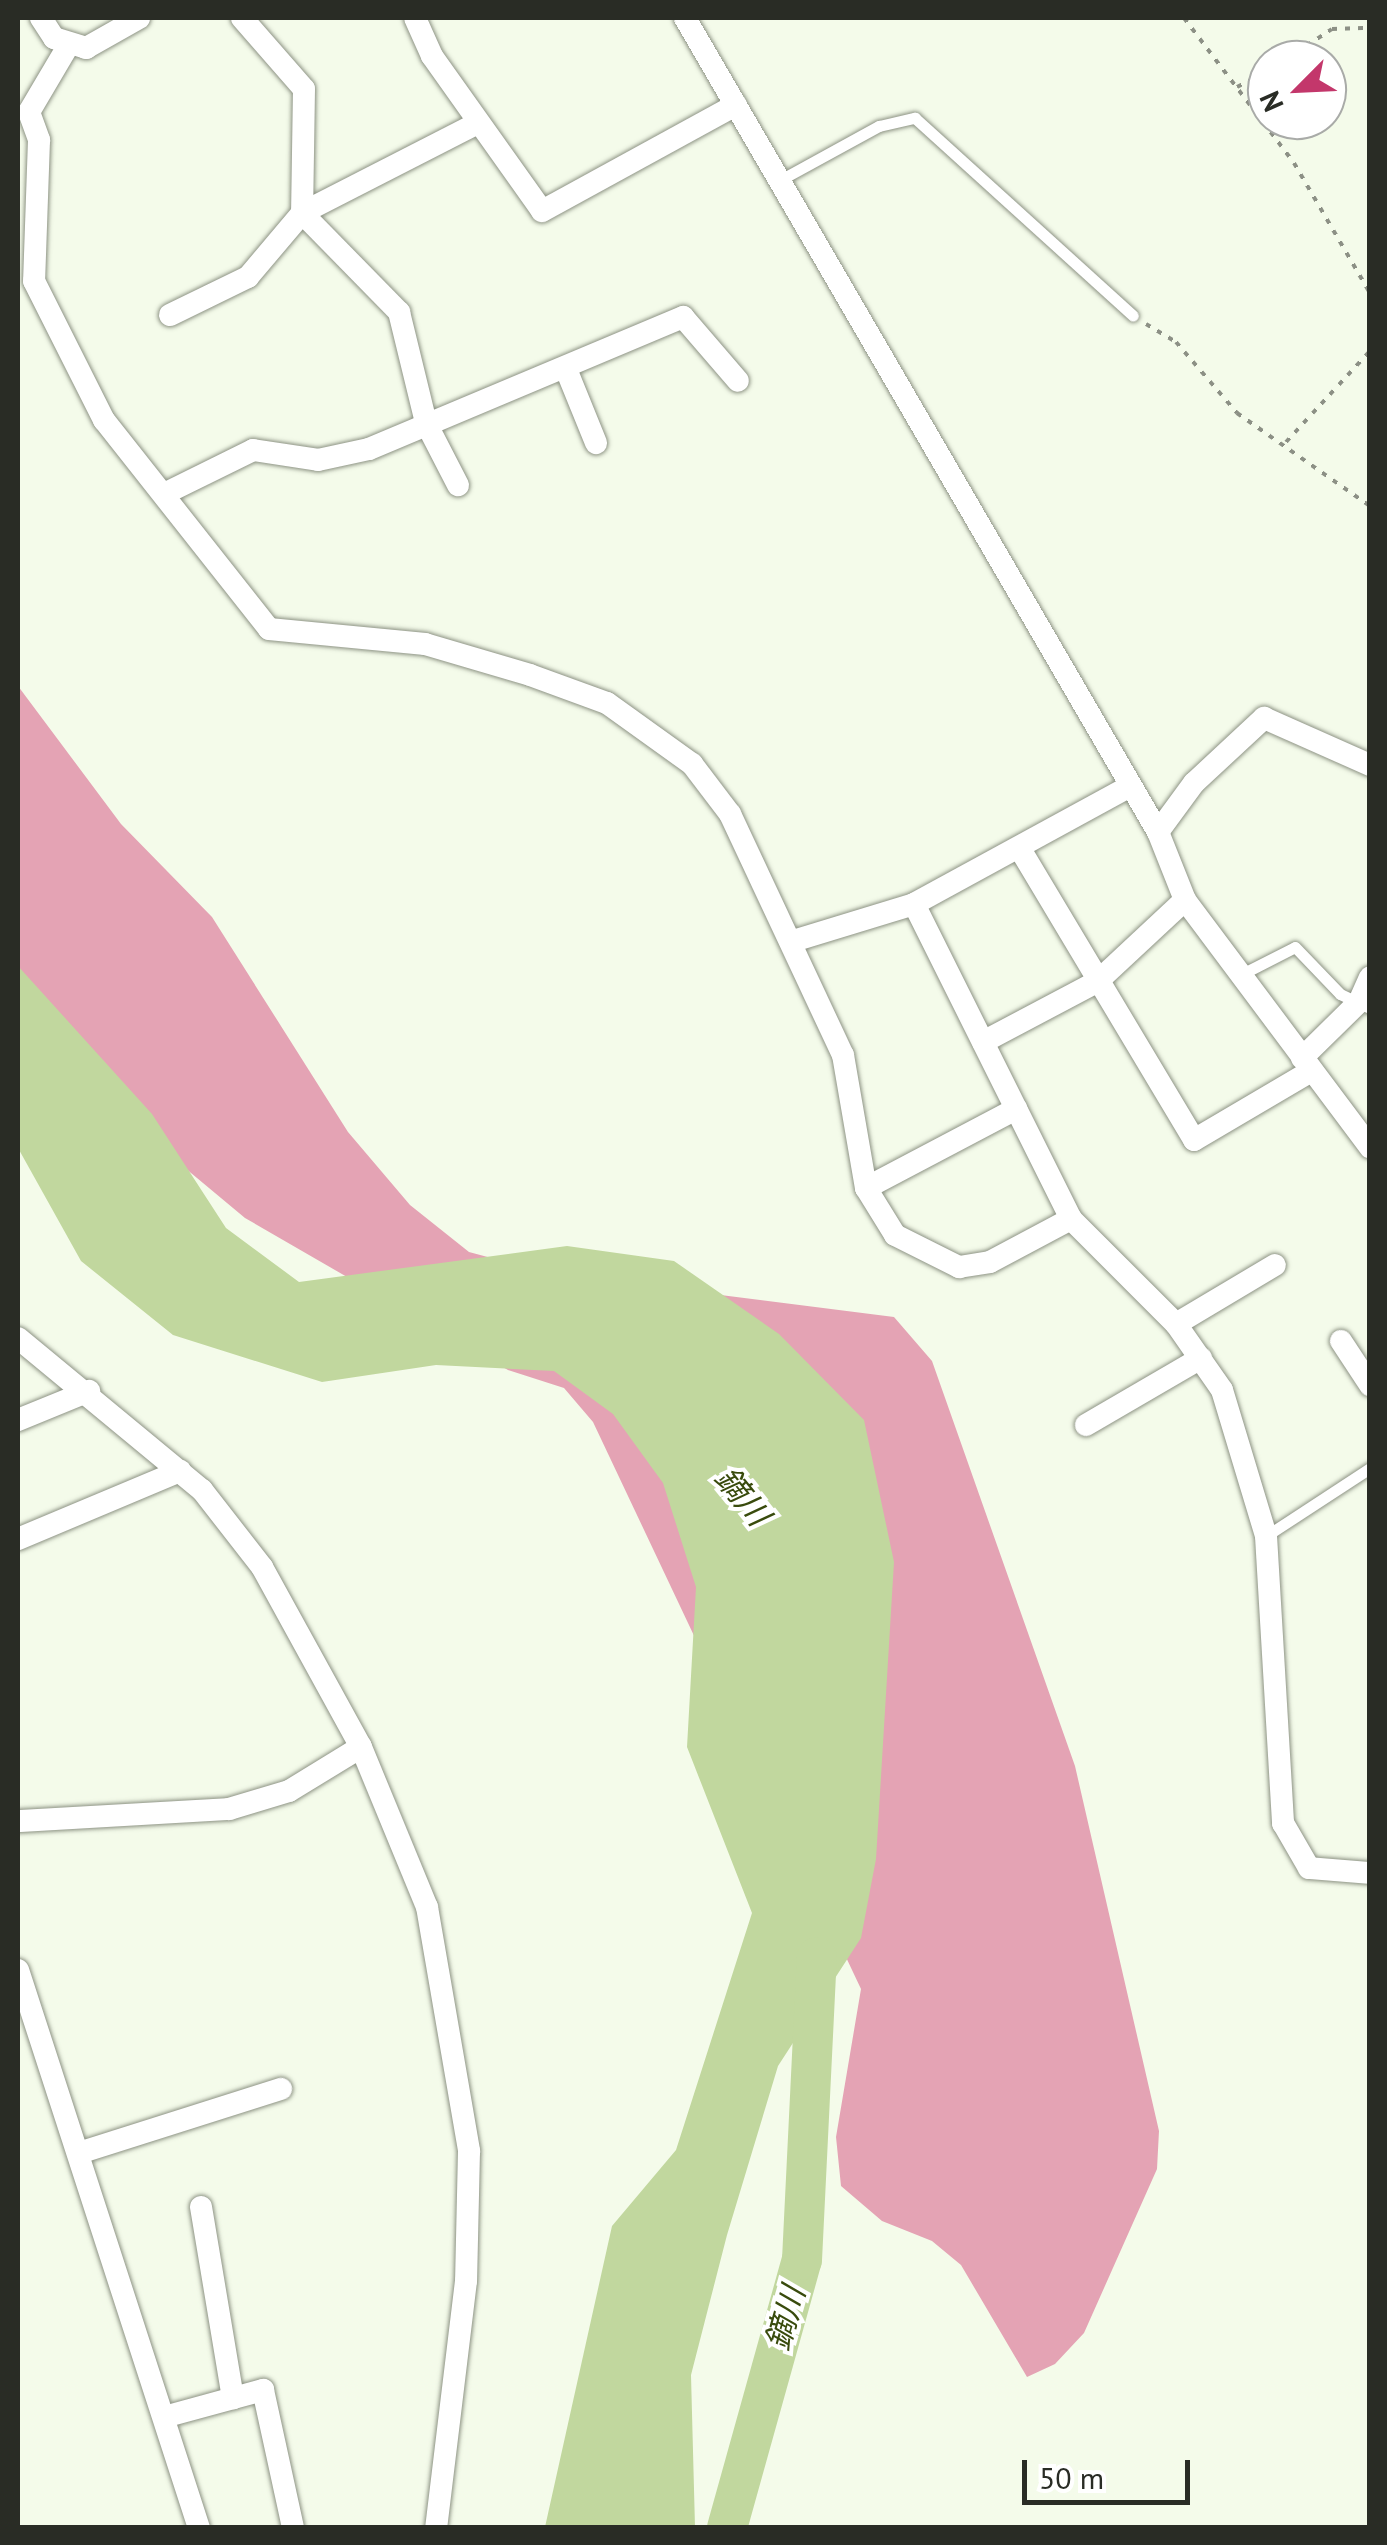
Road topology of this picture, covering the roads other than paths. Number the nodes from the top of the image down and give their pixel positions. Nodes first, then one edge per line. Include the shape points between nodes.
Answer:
1 (41, 18) edge
2 (138, 18) edge
3 (242, 18) edge
4 (415, 18) edge
5 (685, 18) edge
6 (68, 46) junction
7 (736, 105) junction
8 (478, 123) junction
9 (782, 179) junction
10 (302, 213) junction
11 (170, 315) dead end
12 (1133, 316) road end
13 (566, 369) junction
14 (738, 380) dead end
15 (426, 424) junction
16 (596, 444) dead end
17 (458, 485) dead end
18 (166, 493) junction
19 (1370, 765) edge
20 (1129, 787) junction
21 (1158, 832) junction
22 (1020, 849) junction
23 (1185, 900) junction
24 (914, 904) junction
25 (793, 941) junction
26 (1244, 973) junction
27 (1370, 977) edge
28 (1098, 982) junction
29 (1364, 1005) edge
30 (983, 1042) junction
31 (1306, 1065) junction
32 (1016, 1109) junction
33 (1370, 1148) edge
34 (866, 1188) junction
35 (1071, 1219) junction
36 (1274, 1264) dead end
37 (1176, 1324) junction
38 (18, 1338) edge
39 (1341, 1341) dead end
40 (1201, 1358) junction
41 (1370, 1386) edge
42 (89, 1391) junction
43 (18, 1420) edge
44 (1086, 1425) dead end
45 (1370, 1468) edge
46 (180, 1471) junction
47 (1266, 1536) junction
48 (18, 1539) edge
49 (361, 1748) junction
50 (18, 1821) edge
51 (1370, 1873) edge
52 (18, 1970) edge
53 (281, 2089) dead end
54 (79, 2153) junction
55 (201, 2208) dead end
56 (233, 2398) junction
57 (164, 2417) junction
58 (199, 2528) edge
59 (293, 2528) edge
60 (436, 2528) edge

1 - 6 street
2 - 6 street via 104,44
3 - 10 street via 304,89
4 - 8 street
5 - 7 street
6 - 18 street via 29,112 39,140 34,282 104,420
7 - 8 street via 542,211
7 - 9 street
8 - 10 street
9 - 12 lane via 879,126 915,118
9 - 20 street
10 - 11 street via 248,277
10 - 15 street via 399,312
13 - 14 street via 684,317
13 - 15 street
13 - 16 street
15 - 17 street
15 - 18 street via 318,460 253,450
18 - 25 street via 199,550 269,629 425,644 607,703 652,731 730,814
19 - 21 street via 1264,718 1194,783
20 - 21 street
20 - 22 street
21 - 23 street
22 - 24 street
22 - 28 street
23 - 26 street
23 - 28 street
24 - 25 street
24 - 30 street
25 - 34 street via 843,1055
26 - 29 lane via 1295,946
26 - 31 street
27 - 29 street
28 - 30 street
28 - 31 street via 1194,1140
29 - 31 street
30 - 32 street
31 - 33 street
32 - 34 street
32 - 35 street
34 - 35 street via 895,1236 959,1267 990,1262
35 - 37 street
36 - 37 street
37 - 40 street
38 - 42 street
39 - 41 street
40 - 44 street
40 - 47 street via 1222,1390
42 - 43 street
42 - 46 street
45 - 47 lane
46 - 48 street
46 - 49 street via 262,1567
47 - 51 street via 1283,1823 1309,1868
49 - 50 street via 289,1791 229,1809
49 - 60 street via 427,1907 469,2151 466,2281
52 - 54 street
53 - 54 street
54 - 57 street
55 - 56 street
56 - 57 street
56 - 59 street via 263,2390
57 - 58 street

